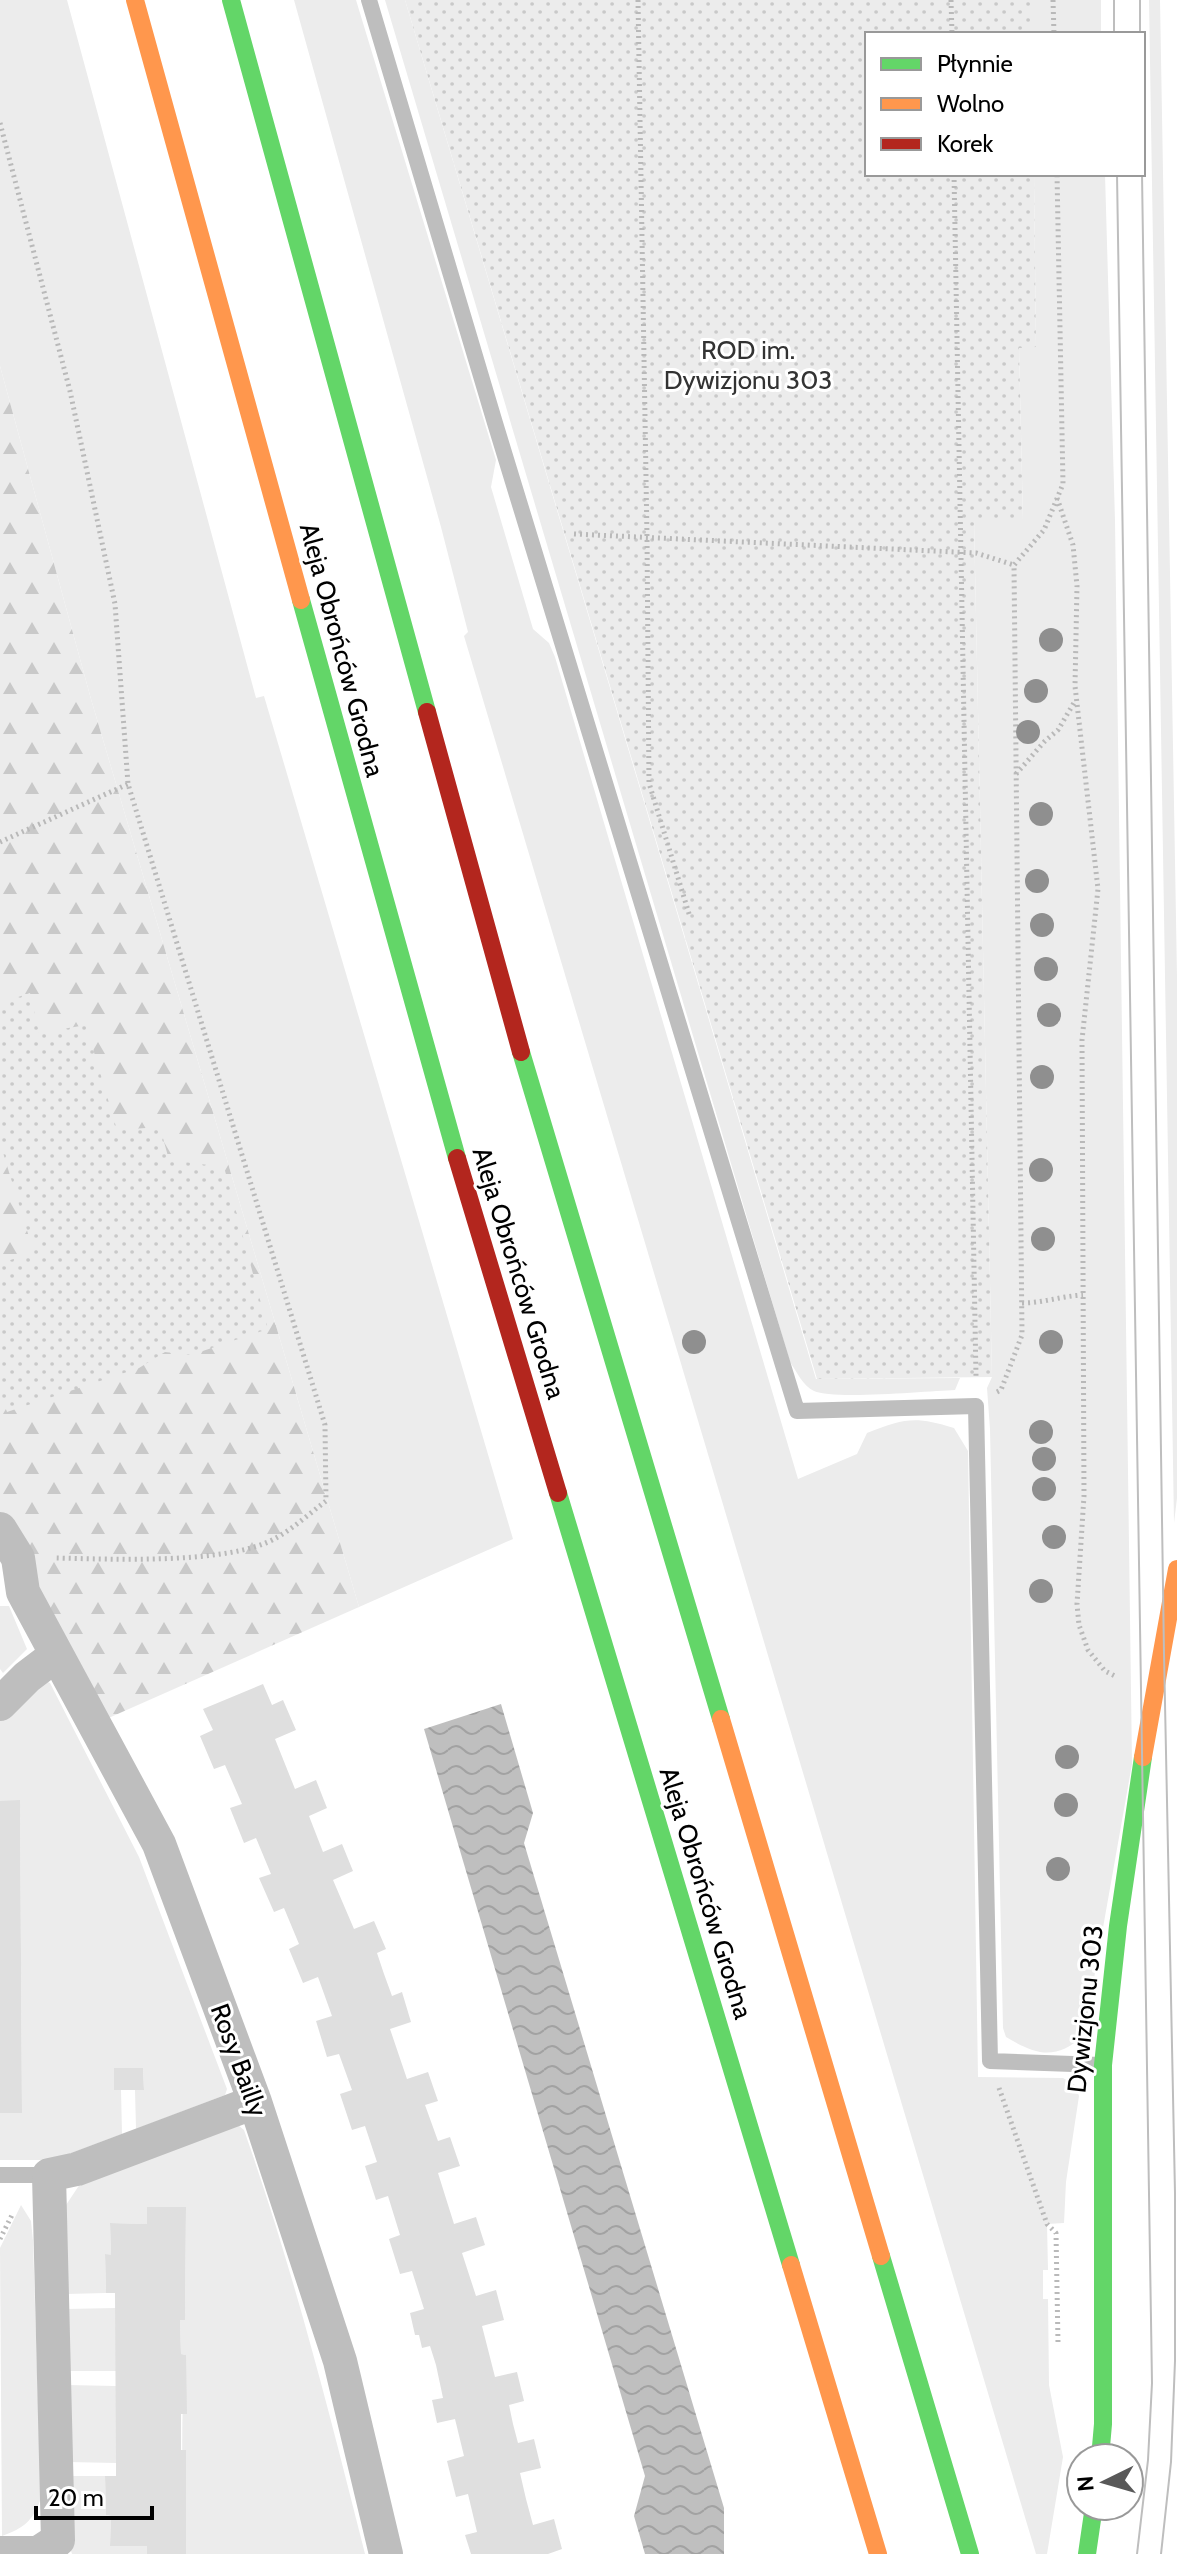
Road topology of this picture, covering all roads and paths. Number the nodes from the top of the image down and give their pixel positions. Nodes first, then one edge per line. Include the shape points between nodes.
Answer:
1 (135, 0) edge
2 (231, 0) edge
3 (369, 0) edge
4 (638, 0) edge
5 (951, 0) edge
6 (1053, 0) edge
7 (952, 32) edge
8 (1054, 32) edge
9 (0, 123) edge
10 (954, 176) edge
11 (1057, 176) edge
12 (1057, 498) junction
13 (574, 534) dead end
14 (647, 537) junction
15 (959, 552) junction
16 (1014, 565) junction
17 (1076, 699) junction
18 (1016, 775) junction
19 (128, 784) junction
20 (0, 842) edge
21 (690, 917) dead end
22 (1083, 1295) junction
23 (1022, 1303) junction
24 (976, 1377) dead end
25 (976, 1406) junction
26 (0, 1529) edge
27 (18, 1558) junction
28 (1177, 1569) edge
29 (12, 1592) edge
30 (56, 1655) junction
31 (1155, 1697) junction
32 (0, 1704) edge
33 (990, 2061) junction
34 (1103, 2065) junction
35 (255, 2102) junction
36 (0, 2175) edge
37 (49, 2175) junction
38 (1047, 2224) dead end
39 (1101, 2442) edge
40 (1092, 2522) edge
41 (0, 2553) edge
42 (386, 2554) edge
43 (878, 2554) edge
44 (970, 2554) edge
45 (1087, 2554) edge

1 - 43 main road, Aleja Obrońców Grodna via 427,1057
2 - 44 main road via 512,1020
3 - 25 lane via 797,1411
4 - 14 path
5 - 7 path
6 - 8 path
9 - 19 path via 70,391 115,604
10 - 15 path
11 - 12 path via 1063,484
12 - 16 path via 1044,530
12 - 17 path via 1073,545 1077,586
13 - 14 path
14 - 15 path
14 - 21 path via 649,783
15 - 16 path
15 - 24 path
16 - 18 path
17 - 18 path via 1058,730
17 - 22 path via 1098,889 1082,1040
18 - 23 path
19 - 20 path
19 - 27 path via 325,1425 326,1501 275,1539 232,1554
22 - 23 path
22 - 31 path via 1079,1625 1088,1650 1105,1671
23 - 25 path via 1022,1335 1001,1390
25 - 33 lane
26 - 27 street, Rosy Bailly
27 - 29 street, Rosy Bailly
28 - 31 main road, Dywizjonu 303
29 - 30 street, Rosy Bailly
30 - 32 street
30 - 35 street, Rosy Bailly via 159,1844
31 - 34 main road, Dywizjonu 303 via 1118,1926
33 - 34 lane
33 - 38 path
34 - 39 main road, Dywizjonu 303
35 - 37 street
35 - 42 street, Rosy Bailly via 340,2361
36 - 37 lane
37 - 41 street via 58,2540 38,2553
40 - 45 main road

